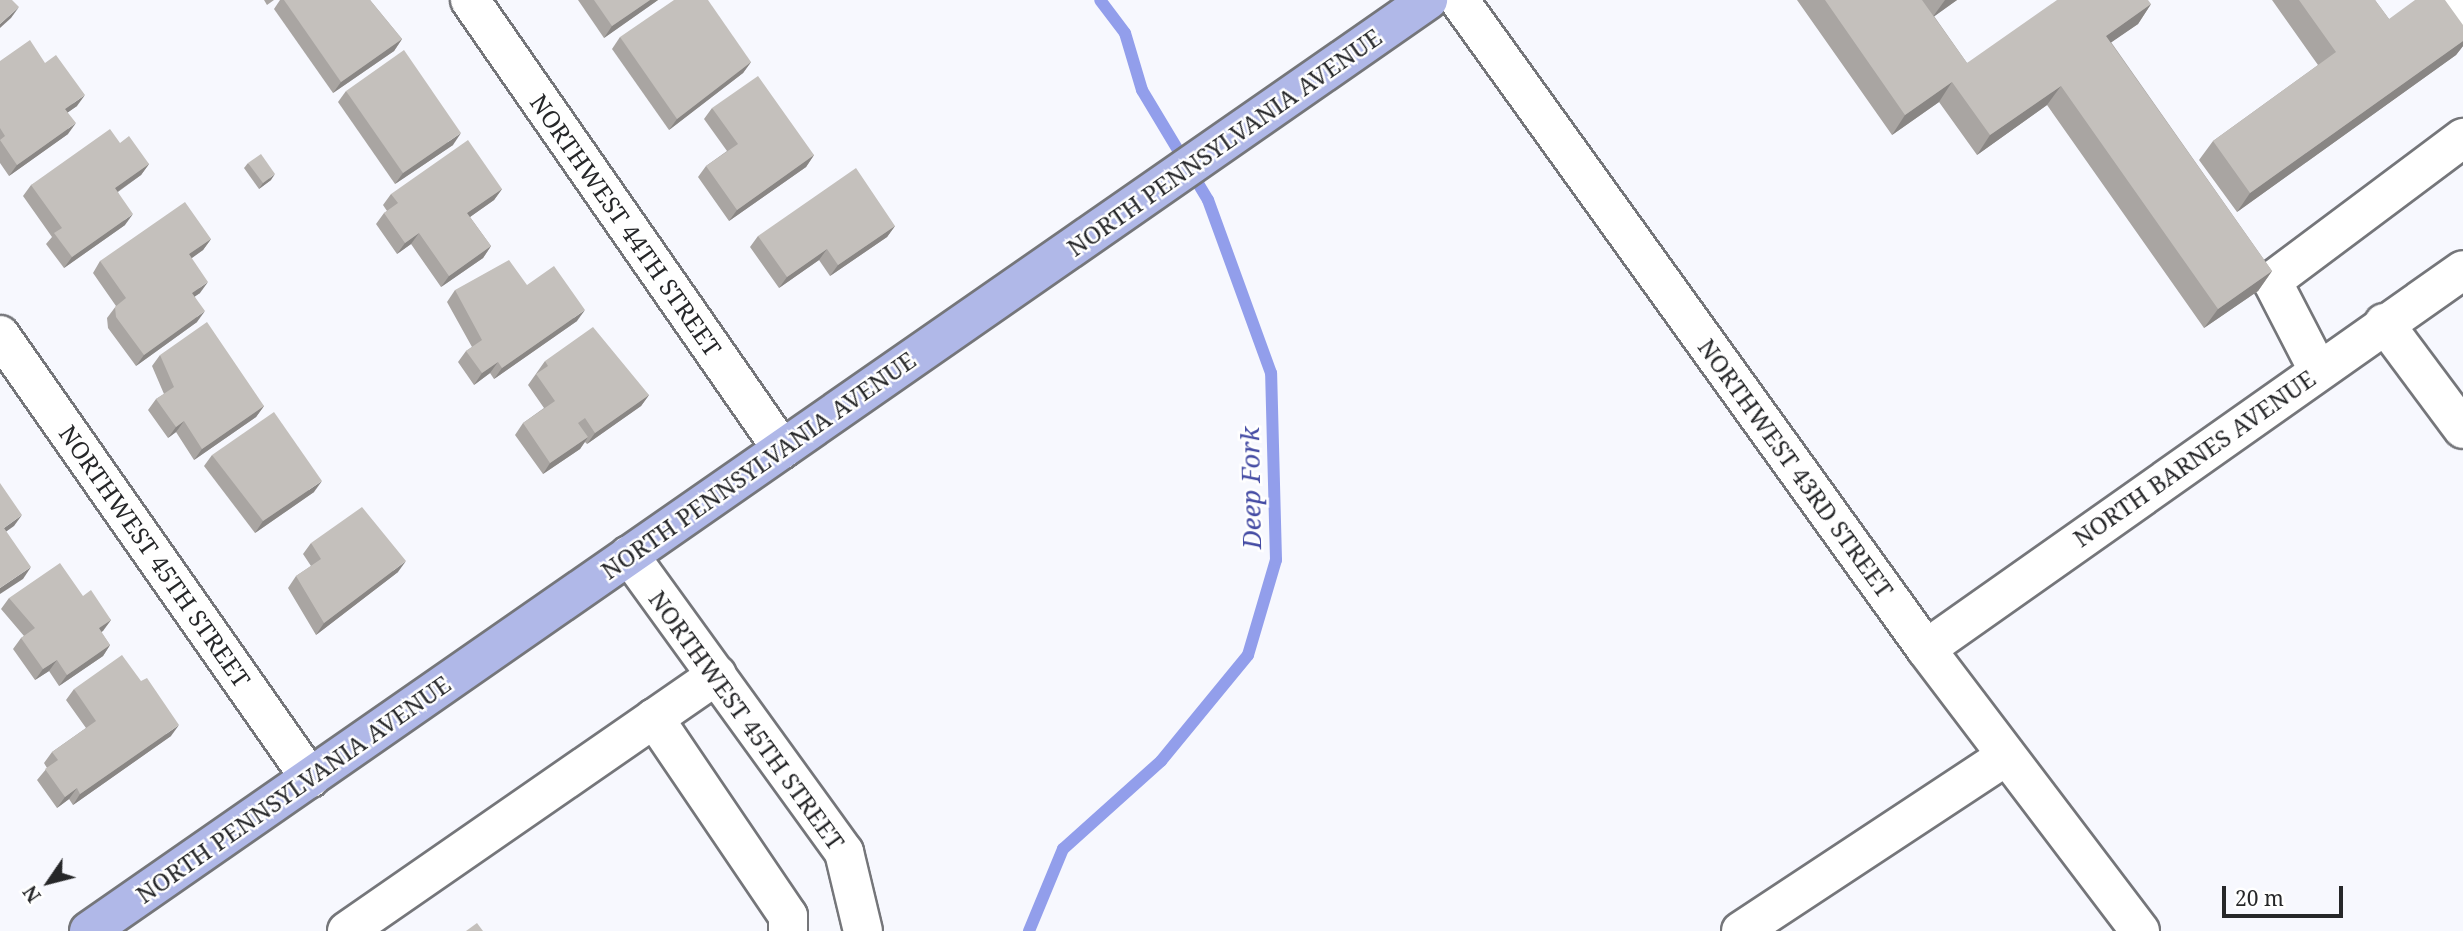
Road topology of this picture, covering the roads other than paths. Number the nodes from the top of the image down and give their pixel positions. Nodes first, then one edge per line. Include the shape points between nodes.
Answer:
1 (470, 0) edge
2 (1428, 0) edge
3 (1459, 0) edge
4 (2445, 0) edge
5 (2463, 24) edge
6 (2463, 138) edge
7 (2463, 270) edge
8 (2384, 323) junction
9 (0, 335) edge
10 (2318, 370) junction
11 (2461, 423) edge
12 (782, 449) junction
13 (629, 555) junction
14 (1927, 649) junction
15 (717, 675) junction
16 (654, 718) junction
17 (2006, 756) junction
18 (310, 778) junction
19 (89, 931) edge
20 (347, 931) edge
21 (788, 931) edge
22 (863, 931) edge
23 (1741, 931) edge
24 (2140, 931) edge

1 - 12 street, NORTHWEST 44TH STREET
2 - 12 main road, NORTH PENNSYLVANIA AVENUE
3 - 14 street, NORTHWEST 43RD STREET
4 - 5 street
6 - 10 street via 2272,281
7 - 8 street, NORTH BARNES AVENUE
8 - 10 street, NORTH BARNES AVENUE
8 - 11 street
9 - 18 street, NORTHWEST 45TH STREET
10 - 14 street, NORTH BARNES AVENUE
12 - 13 main road, NORTH PENNSYLVANIA AVENUE
13 - 15 street, NORTHWEST 45TH STREET
13 - 18 main road, NORTH PENNSYLVANIA AVENUE
14 - 17 street, NORTHWEST 43RD STREET
15 - 16 street
15 - 22 street, NORTHWEST 45TH STREET via 844,852
16 - 20 street
16 - 21 street via 788,916
17 - 23 street
17 - 24 street, NORTHWEST 43RD STREET
18 - 19 main road, NORTH PENNSYLVANIA AVENUE

